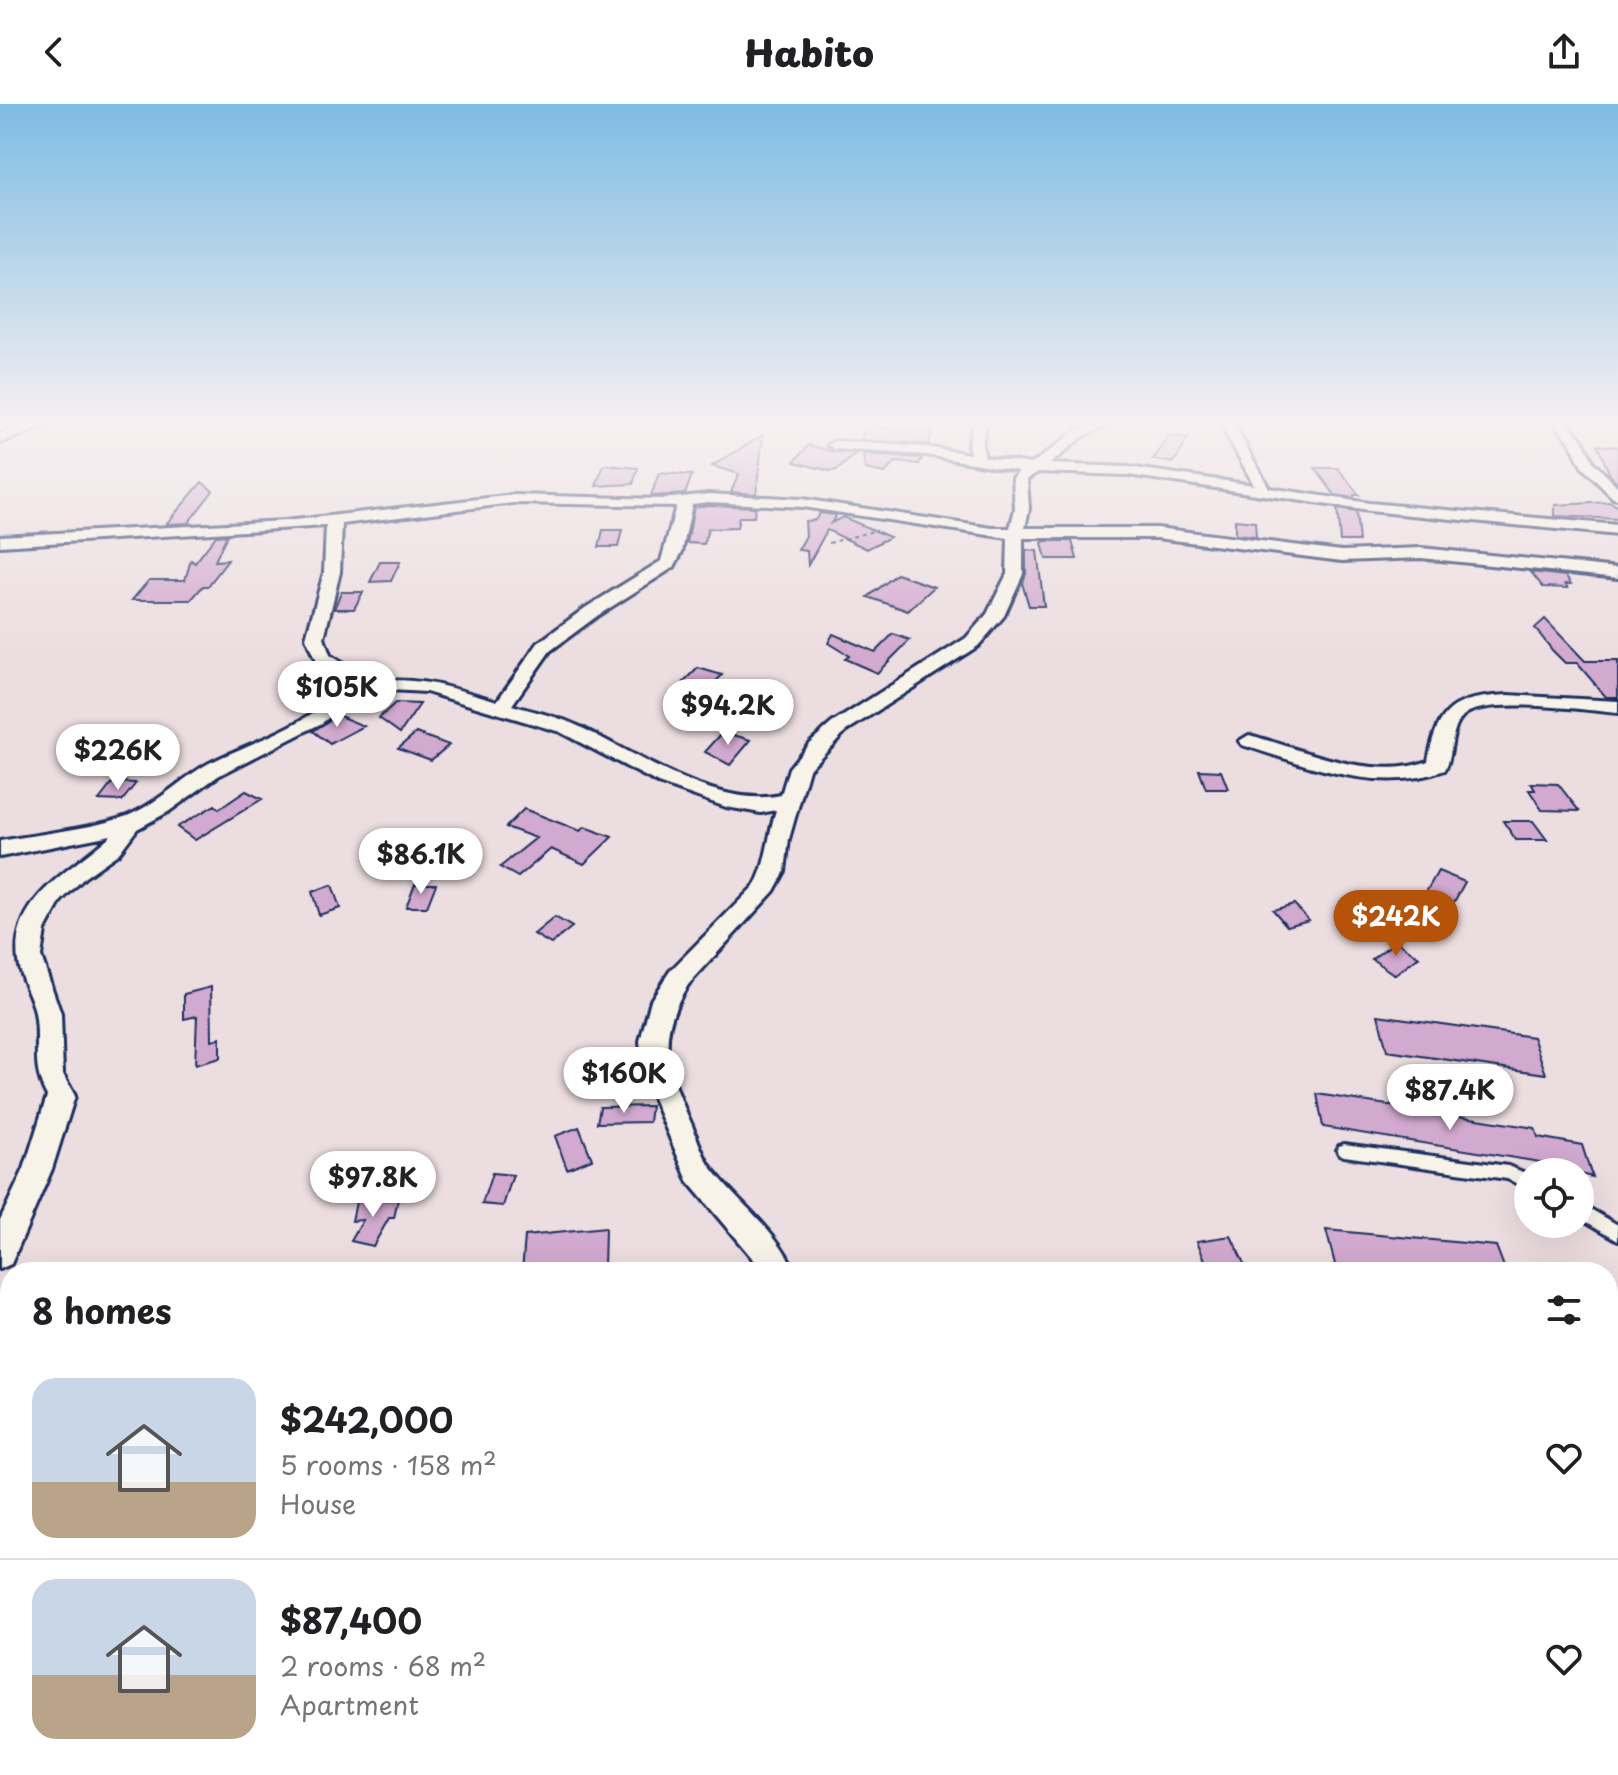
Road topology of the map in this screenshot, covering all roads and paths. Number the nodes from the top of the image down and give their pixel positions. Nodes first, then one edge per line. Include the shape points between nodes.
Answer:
1 (702, 499) edge
2 (733, 499) edge
3 (1021, 499) edge
4 (1326, 499) edge
5 (685, 500) junction
6 (910, 519) junction
7 (334, 521) junction
8 (1618, 530) edge
9 (1018, 533) junction
10 (0, 541) edge
11 (829, 543) dead end
12 (1618, 573) edge
13 (348, 692) junction
14 (1618, 707) edge
15 (501, 708) junction
16 (1249, 741) dead end
17 (788, 800) junction
18 (128, 824) junction
19 (0, 849) edge
20 (1344, 1150) dead end
21 (1514, 1175) edge
22 (1594, 1218) edge
23 (1618, 1233) edge
24 (0, 1254) edge
25 (775, 1262) edge

1 - 5 street
2 - 6 street
3 - 9 street
4 - 8 street via 1417,513
5 - 7 street via 521,499
5 - 15 street via 668,564 544,647
6 - 9 street
6 - 11 path
7 - 10 street
7 - 13 street via 332,572 315,638 322,658 352,679
9 - 12 street via 1168,534 1342,556 1421,553
9 - 17 street via 1011,586 982,633 839,727 799,768
13 - 15 street via 411,684
13 - 18 street via 309,722 223,764 160,809
14 - 16 street via 1473,703 1457,711 1438,765 1411,774 1356,771
15 - 17 street via 567,728 665,778 733,802 761,806
17 - 25 street via 774,871 763,891 679,978 664,1000 653,1041 656,1074 699,1174
18 - 19 street
18 - 24 street via 109,848 60,885 37,920 31,971 47,1009 50,1075 61,1096 38,1169
20 - 21 lane
22 - 23 lane

